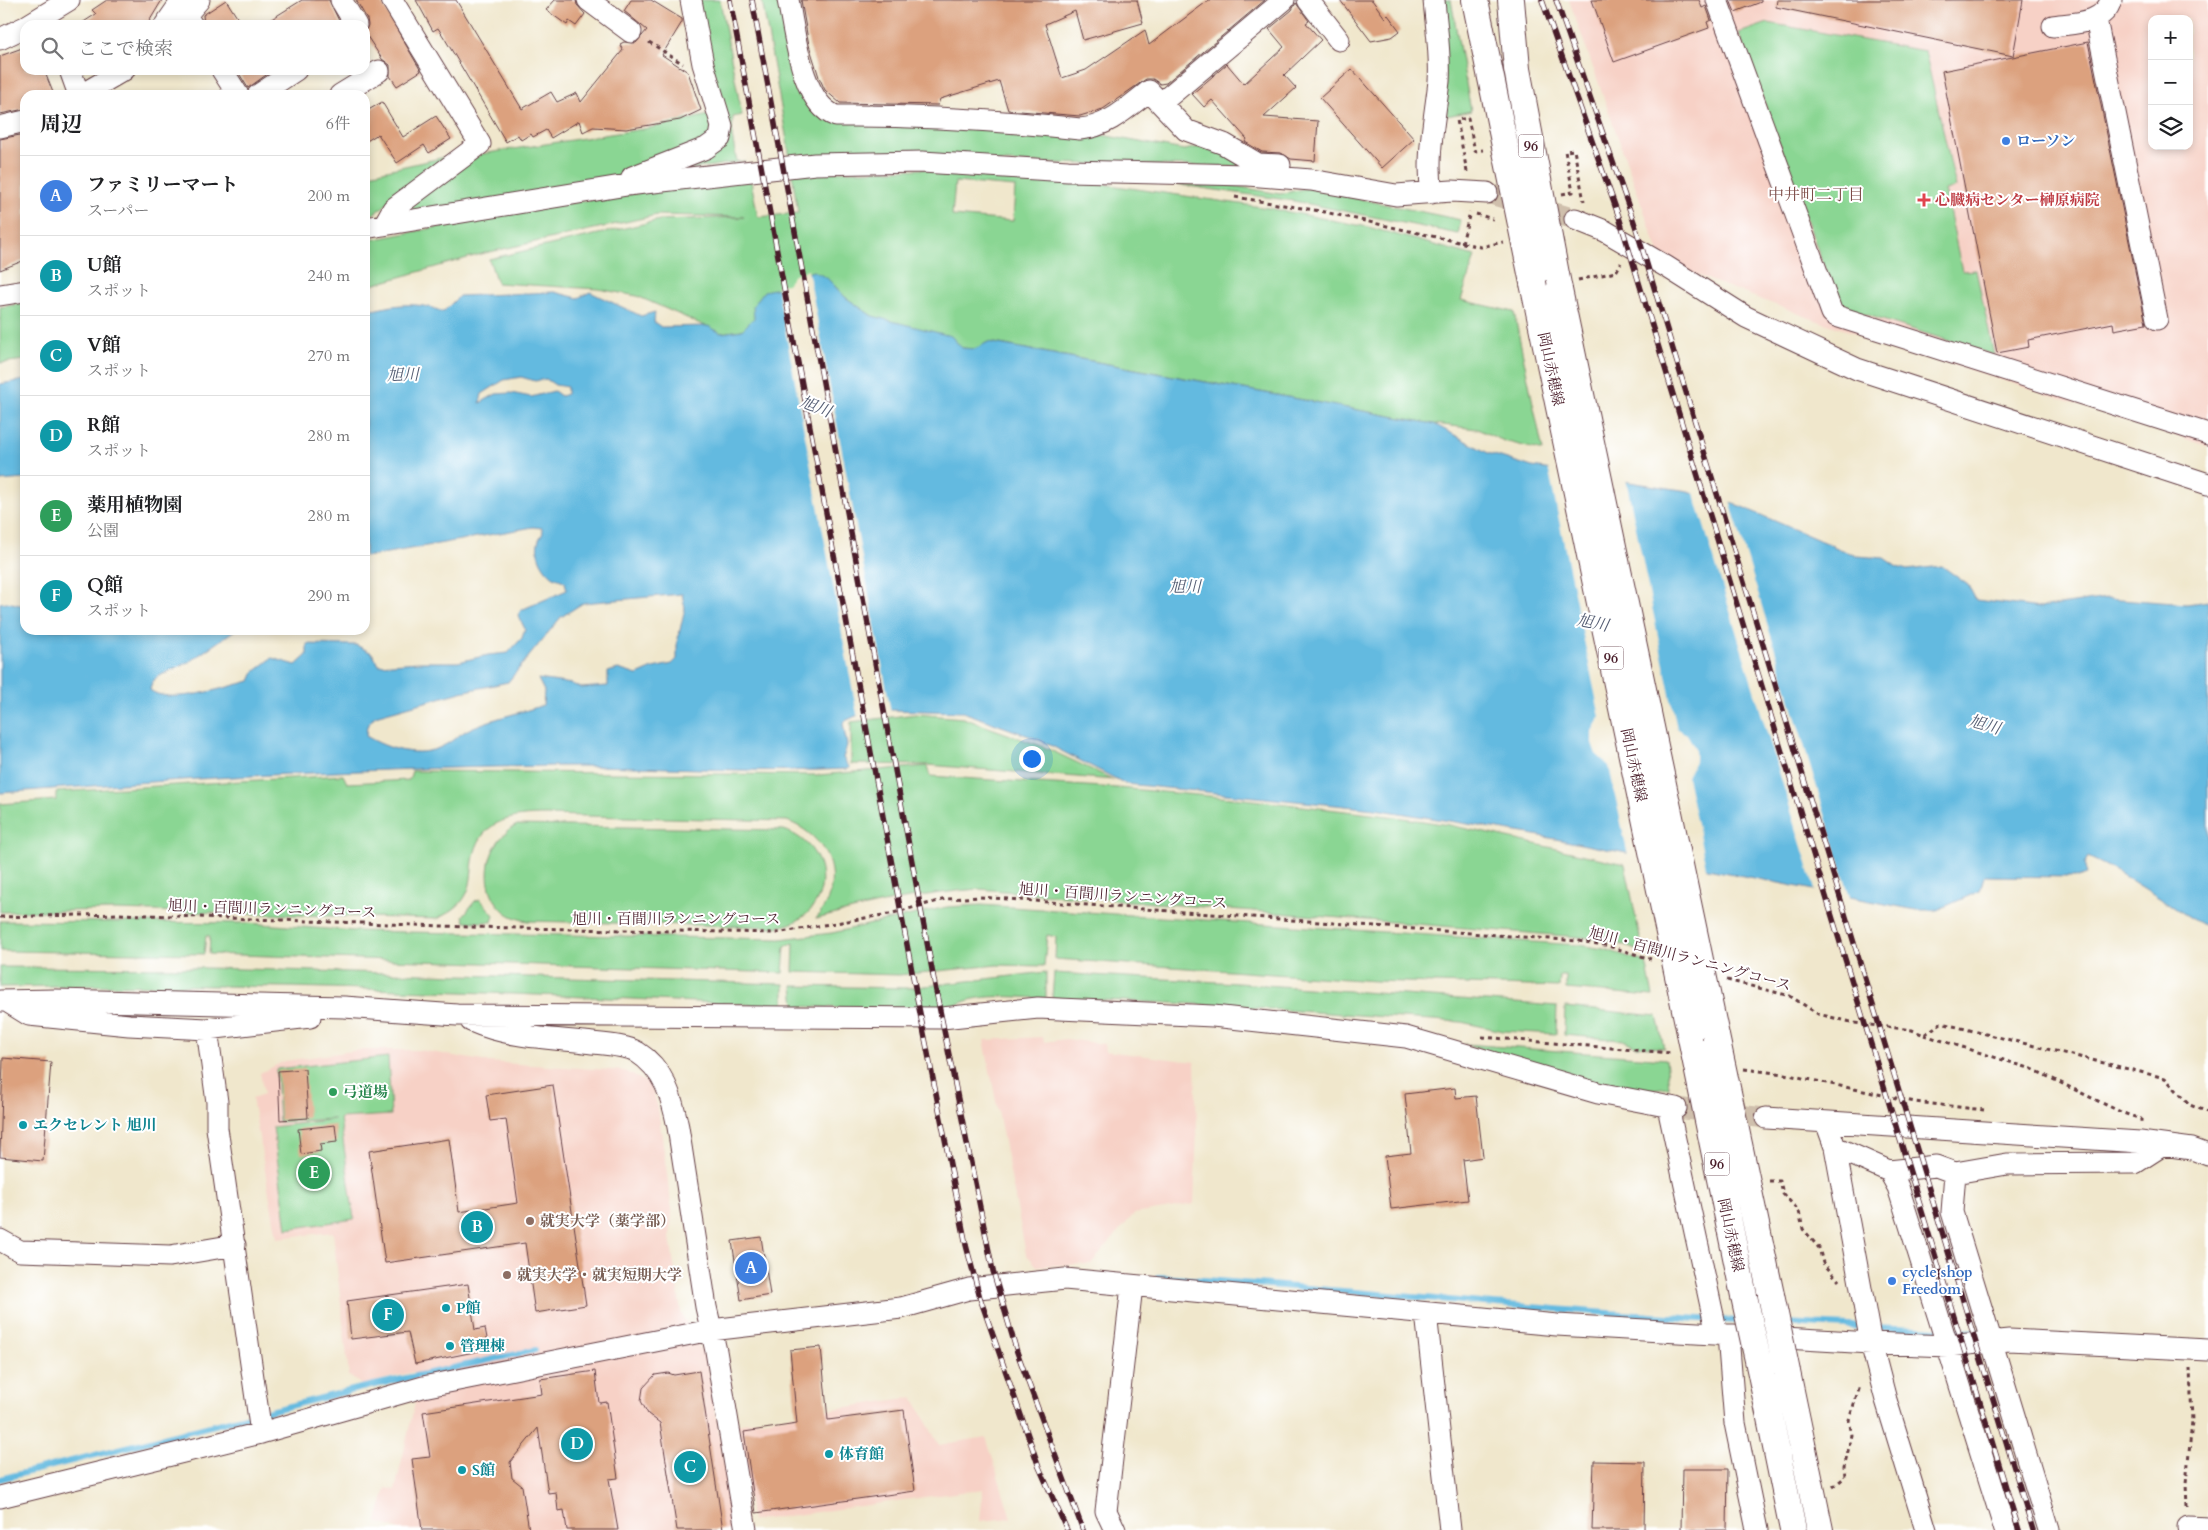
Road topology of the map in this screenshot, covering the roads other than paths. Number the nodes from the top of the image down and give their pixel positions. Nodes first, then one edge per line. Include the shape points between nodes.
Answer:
1 (69, 0) edge
2 (341, 0) edge
3 (392, 0) edge
4 (588, 0) edge
5 (691, 0) edge
6 (788, 0) edge
7 (1284, 0) edge
8 (1308, 0) edge
9 (1434, 0) edge
10 (1476, 0) edge
11 (1511, 0) edge
12 (1717, 0) edge
13 (2111, 0) edge
14 (189, 11) edge
15 (52, 18) edge
16 (2096, 19) junction
17 (174, 20) edge
18 (353, 20) edge
19 (2053, 26) dead end
20 (20, 29) edge
21 (631, 32) road end
22 (0, 39) edge
23 (1340, 40) dead end
24 (379, 71) dead end
25 (72, 75) edge
26 (115, 75) edge
27 (225, 75) edge
28 (288, 75) edge
29 (78, 90) edge
30 (89, 90) edge
31 (235, 90) edge
32 (266, 90) edge
33 (348, 90) edge
34 (1162, 103) junction
35 (20, 123) edge
36 (0, 127) edge
37 (1317, 181) junction
38 (614, 187) junction
39 (1432, 192) junction
40 (1487, 193) tunnel mouth
41 (1575, 219) tunnel mouth
42 (374, 226) edge
43 (20, 292) edge
44 (0, 294) edge
45 (2157, 319) dead end
46 (2208, 434) edge
47 (2208, 484) edge
48 (2, 1001) edge
49 (344, 1007) junction
50 (457, 1015) junction
51 (207, 1029) junction
52 (1766, 1118) tunnel mouth
53 (1826, 1122) junction
54 (2163, 1145) junction
55 (1835, 1147) junction
56 (2200, 1152) edge
57 (1888, 1171) junction
58 (2208, 1171) edge
59 (1955, 1173) junction
60 (0, 1240) edge
61 (235, 1245) junction
62 (1132, 1286) junction
63 (1426, 1313) junction
64 (1718, 1327) junction
65 (711, 1330) junction
66 (1869, 1331) junction
67 (1944, 1333) junction
68 (1990, 1335) junction
69 (2199, 1350) edge
70 (259, 1420) junction
71 (0, 1497) edge
72 (746, 1530) edge
73 (1115, 1530) edge
74 (1450, 1530) edge
75 (1757, 1530) edge
76 (1793, 1530) edge
77 (1820, 1530) edge
78 (1926, 1530) edge
79 (2005, 1530) edge
80 (2049, 1530) edge

1 - 15 street
2 - 18 street
3 - 42 street via 480,144 392,208
4 - 21 street
5 - 38 street via 722,133 715,143
6 - 34 street via 805,76 818,104 826,113 836,116 943,117 1080,129 1108,122 1149,90
7 - 34 street
8 - 23 street
9 - 39 street via 1439,79 1431,146
10 - 76 main road, 岡山赤穂線 / 96, bridge via 1683,1043 1744,1296
11 - 77 main road, 岡山赤穂線 / 96, bridge via 1517,69 1559,290
12 - 46 street via 1832,313
13 - 16 street via 2109,8
14 - 17 street
16 - 19 street
16 - 45 street
20 - 22 street
24 - 33 street
25 - 29 street
26 - 30 street
27 - 31 street
28 - 32 street
34 - 37 street via 1186,130 1224,144 1258,164 1315,168
35 - 36 street
37 - 38 street via 1248,174 1068,171 922,162 814,164
37 - 39 street via 1396,195
38 - 42 street
39 - 40 street
41 - 47 street via 1659,262 1746,317 1857,369
43 - 44 street
48 - 49 street
48 - 51 street via 29,1014 129,1025
49 - 50 street
49 - 51 street via 315,1016
50 - 64 street via 942,1018 1038,1008 1213,1016 1406,1037 1598,1093 1672,1107
50 - 65 street via 482,1026 517,1035 635,1050 658,1070 674,1106
51 - 61 street via 217,1102 217,1128
52 - 53 street
53 - 54 street
53 - 55 street
54 - 56 street
54 - 59 street via 2135,1163 2007,1164
55 - 57 street
55 - 66 street
56 - 58 street
57 - 59 street via 1936,1166
57 - 67 street via 1898,1186
59 - 68 street via 1952,1212
60 - 61 street via 20,1251 170,1256
61 - 70 street
62 - 63 street
62 - 65 street via 1066,1279 1009,1284 970,1289 901,1308
62 - 73 street via 1106,1512
63 - 64 street via 1557,1325
63 - 74 street
64 - 66 street
64 - 75 street
65 - 70 street
65 - 72 street
66 - 67 street
66 - 78 street via 1886,1400
67 - 68 street
67 - 79 street
68 - 69 street via 2009,1340
68 - 80 street
70 - 71 street

